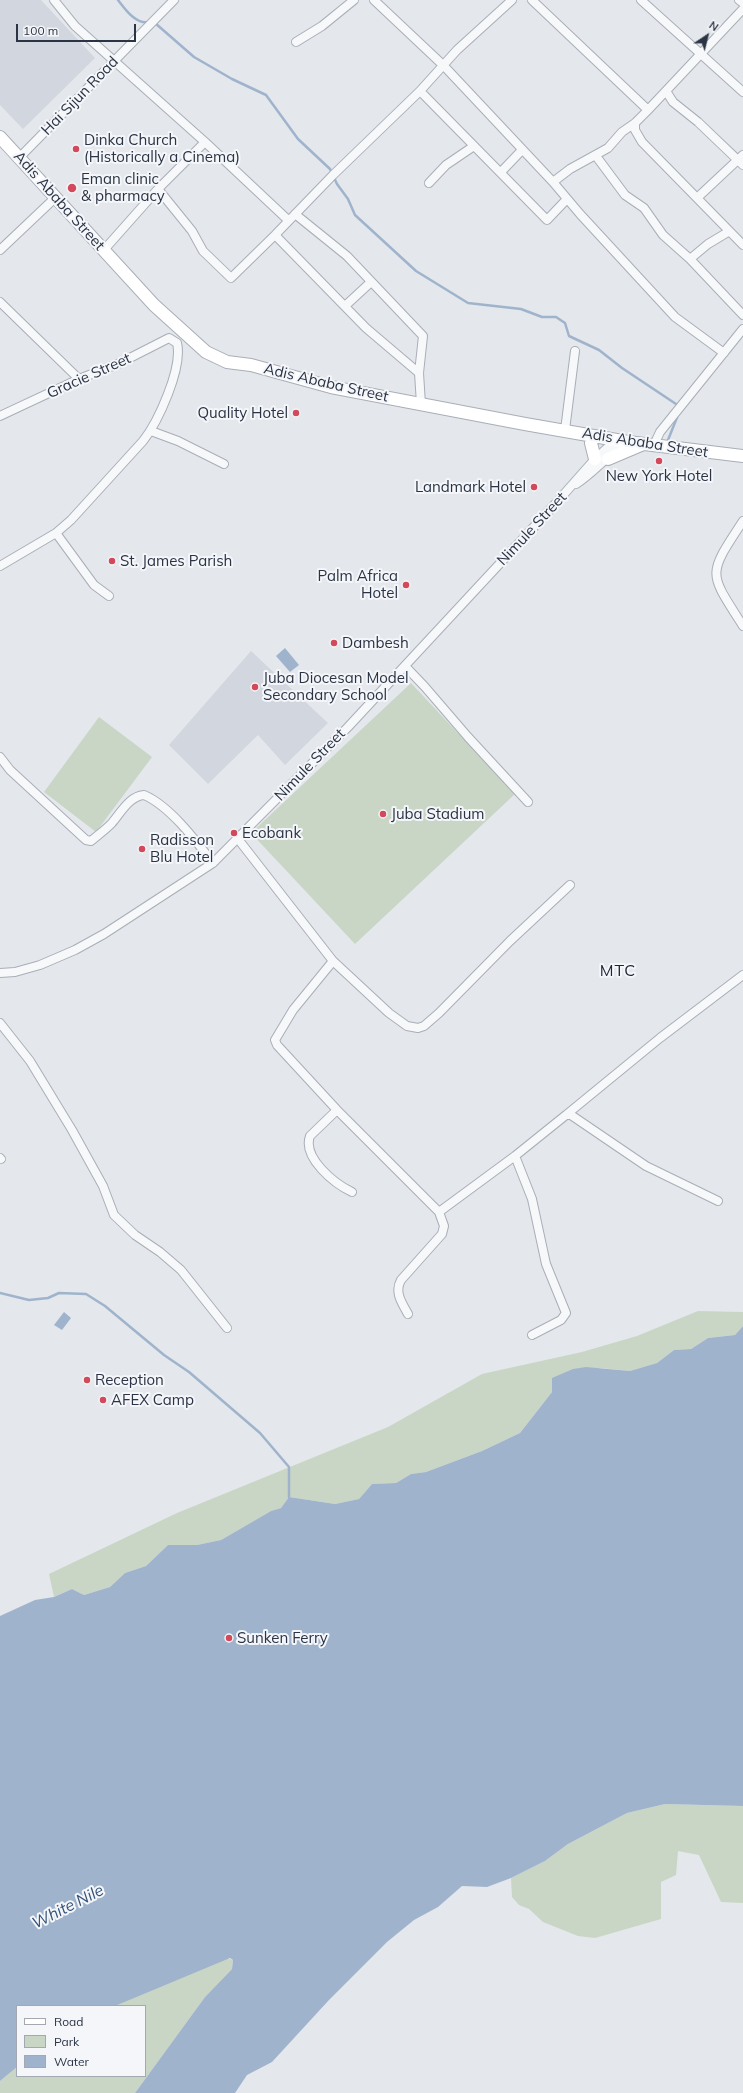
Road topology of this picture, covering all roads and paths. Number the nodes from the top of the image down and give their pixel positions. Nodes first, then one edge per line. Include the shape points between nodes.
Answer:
1 (54, 0) edge
2 (174, 0) edge
3 (354, 0) edge
4 (374, 0) edge
5 (532, 0) edge
6 (641, 0) edge
7 (739, 0) edge
8 (509, 1) edge
9 (743, 4) edge
10 (743, 9) edge
11 (296, 42) dead end
12 (700, 53) junction
13 (113, 61) junction
14 (444, 66) junction
15 (420, 91) junction
16 (666, 91) junction
17 (743, 92) edge
18 (648, 110) junction
19 (635, 123) junction
20 (0, 137) edge
21 (205, 142) junction
22 (474, 146) junction
23 (522, 150) junction
24 (596, 156) junction
25 (20, 157) junction
26 (741, 160) edge
27 (501, 172) junction
28 (553, 182) junction
29 (429, 183) dead end
30 (158, 189) junction
31 (56, 197) junction
32 (697, 198) junction
33 (567, 199) junction
34 (294, 214) junction
35 (288, 220) junction
36 (728, 232) junction
37 (275, 235) junction
38 (743, 245) edge
39 (0, 250) edge
40 (103, 251) junction
41 (690, 258) junction
42 (371, 282) junction
43 (0, 302) edge
44 (345, 306) junction
45 (743, 315) edge
46 (743, 329) edge
47 (181, 330) junction
48 (169, 338) junction
49 (575, 351) dead end
50 (724, 353) junction
51 (419, 373) junction
52 (79, 378) junction
53 (421, 404) junction
54 (0, 416) edge
55 (565, 430) junction
56 (151, 431) junction
57 (594, 436) junction
58 (622, 441) junction
59 (649, 445) junction
60 (743, 456) edge
61 (595, 459) junction
62 (608, 459) junction
63 (224, 464) dead end
64 (570, 488) junction
65 (743, 521) edge
66 (56, 533) junction
67 (0, 566) edge
68 (109, 596) dead end
69 (743, 626) edge
70 (405, 666) junction
71 (0, 757) edge
72 (528, 802) dead end
73 (238, 839) junction
74 (214, 863) junction
75 (570, 885) dead end
76 (333, 961) junction
77 (0, 973) edge
78 (743, 975) edge
79 (0, 1023) edge
80 (337, 1110) junction
81 (566, 1115) junction
82 (515, 1156) junction
83 (352, 1192) dead end
84 (718, 1201) dead end
85 (439, 1212) junction
86 (408, 1314) dead end
87 (227, 1328) dead end
88 (532, 1335) dead end

1 - 13 street via 75,26
2 - 13 street, Hai Sijun Road
3 - 11 street via 322,26
4 - 14 street
5 - 18 street
6 - 12 street
7 - 9 street
8 - 14 street via 457,50
10 - 12 street
12 - 16 street
12 - 17 street
13 - 21 street
13 - 25 street, Hai Sijun Road
14 - 15 street
14 - 23 street
15 - 22 street
15 - 34 street
16 - 18 street
16 - 26 street via 673,102
18 - 19 street
19 - 24 street
19 - 32 street via 635,130 642,142
20 - 25 street, Adis Ababa Street
21 - 30 street
21 - 35 street
22 - 27 street
22 - 29 street via 446,165
23 - 27 street
23 - 28 street
24 - 28 street via 570,169
24 - 41 street via 616,186 644,208 663,235
25 - 31 street, Adis Ababa Street
26 - 32 street
27 - 33 street via 547,220
28 - 33 street
30 - 37 street via 192,231 203,251 231,278
30 - 40 street
31 - 39 street
31 - 40 street, Adis Ababa Street
32 - 36 street
33 - 50 street via 675,317
34 - 35 street
34 - 42 street via 347,256
35 - 37 street
36 - 38 street
36 - 41 street
37 - 44 street
40 - 47 street, Adis Ababa Street
41 - 45 street
42 - 44 street
42 - 51 street via 423,336
43 - 52 street
44 - 51 street via 366,328
46 - 50 street
47 - 48 street, Gracie Street
47 - 53 street, Adis Ababa Street via 206,352 227,362 251,365 331,387
48 - 52 street, Gracie Street via 120,363
48 - 56 street via 177,343 179,355 163,407
49 - 55 street
50 - 59 street
51 - 53 street
52 - 54 street, Gracie Street
53 - 55 street, Adis Ababa Street
55 - 57 street, Adis Ababa Street
56 - 63 street via 178,441
56 - 66 street via 99,490
57 - 58 street, Adis Ababa Street
57 - 61 street via 591,443
58 - 59 street, Adis Ababa Street
58 - 61 street, Nimule Street
58 - 62 street, Nimule Street
59 - 60 street, Adis Ababa Street
59 - 62 street
61 - 64 street, Nimule Street
62 - 64 street, Nimule Street
64 - 70 street, Nimule Street
65 - 69 street via 718,560 715,575 721,593
66 - 67 street
66 - 68 street via 94,585
70 - 72 street
70 - 73 street, Nimule Street
71 - 74 street via 10,770 86,840 91,840 110,824 125,806 139,795 144,795 168,812
73 - 74 street, Nimule Street
73 - 76 street
74 - 77 street, Nimule Street via 75,950 40,965
75 - 76 street via 424,1026 407,1026 389,1013
76 - 80 street via 293,1010 275,1040 276,1045
78 - 81 street via 660,1038
79 - 87 street via 30,1061 72,1130 102,1186 114,1215 135,1235 181,1270
80 - 83 street via 310,1136 309,1149 326,1175
80 - 85 street
81 - 82 street
81 - 84 street via 575,1117 646,1166
82 - 85 street
82 - 88 street via 532,1199 546,1264 566,1313 561,1320
85 - 86 street via 444,1226 442,1234 401,1280 397,1288

